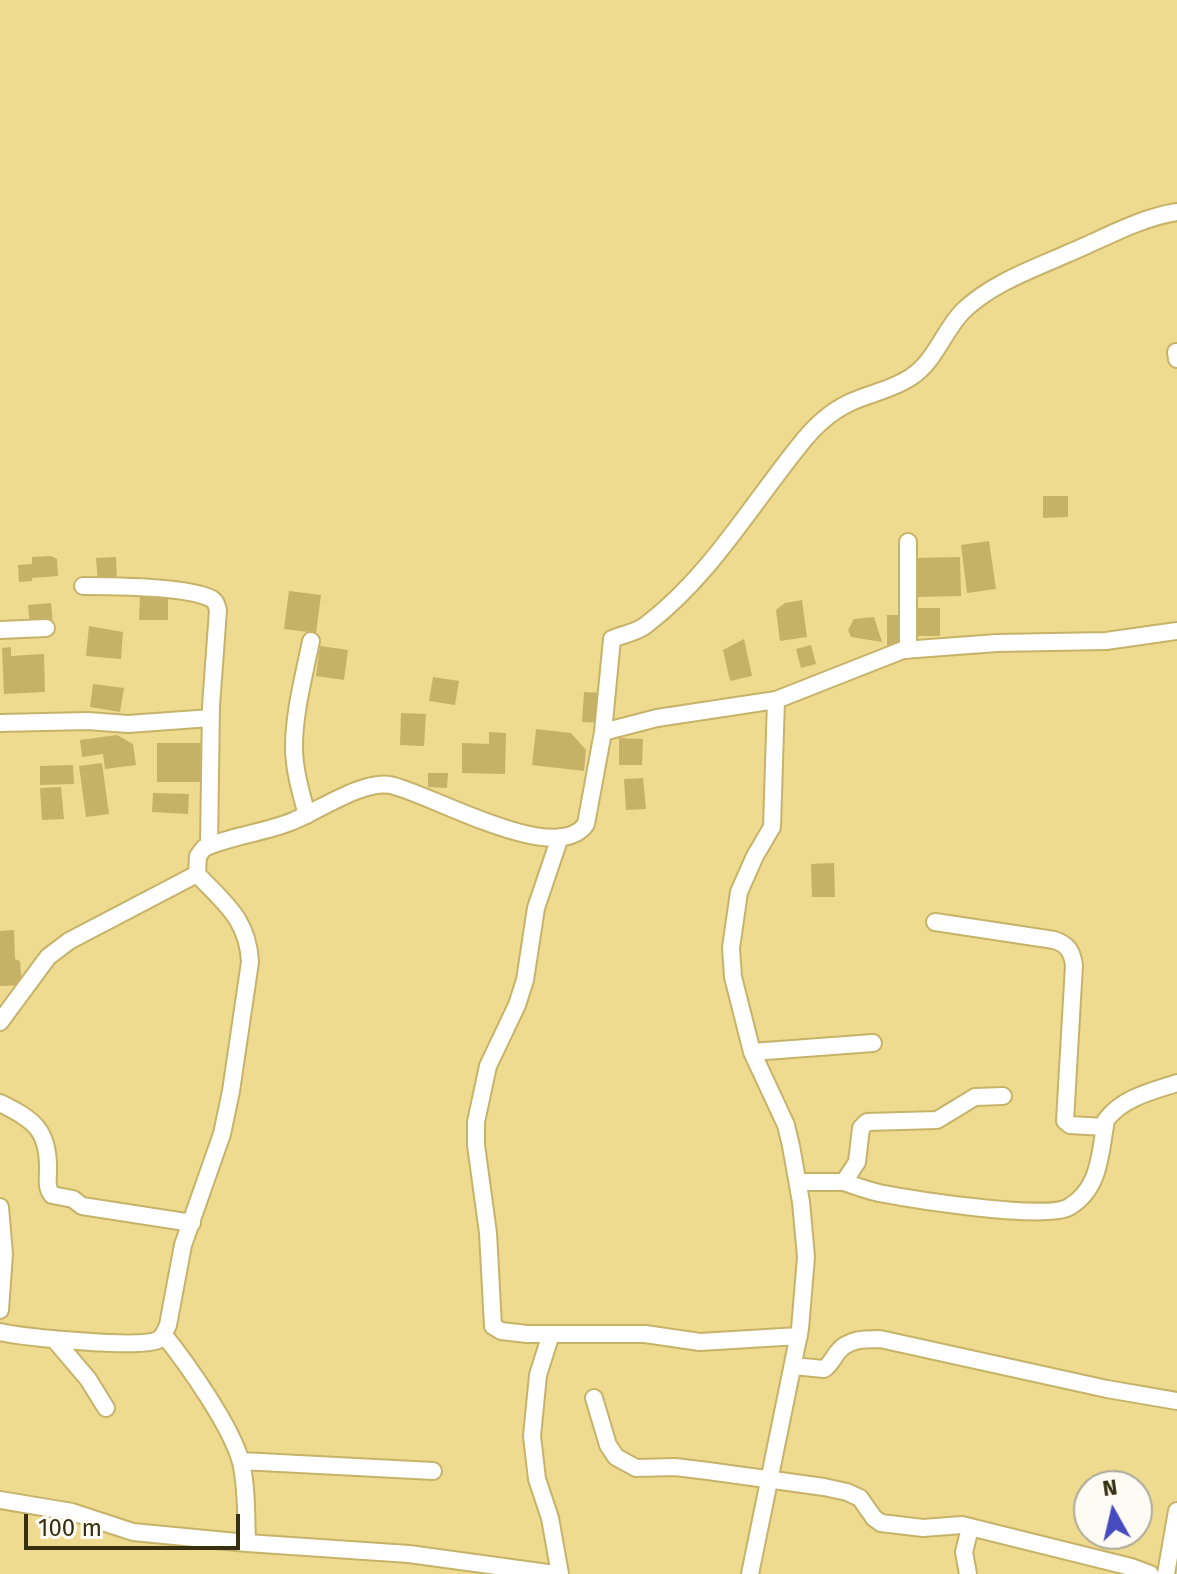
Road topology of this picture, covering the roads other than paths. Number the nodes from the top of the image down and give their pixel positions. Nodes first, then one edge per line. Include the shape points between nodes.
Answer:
1 (1177, 212) edge
2 (1176, 352) edge
3 (1177, 359) edge
4 (908, 542) dead end
5 (83, 586) dead end
6 (46, 628) dead end
7 (0, 630) edge
8 (1177, 631) edge
9 (311, 641) dead end
10 (908, 650) junction
11 (776, 700) junction
12 (211, 718) junction
13 (0, 723) edge
14 (603, 732) junction
15 (307, 815) junction
16 (560, 837) junction
17 (209, 846) junction
18 (197, 874) junction
19 (935, 922) dead end
20 (0, 1022) edge
21 (873, 1043) dead end
22 (752, 1052) junction
23 (1177, 1083) edge
24 (1003, 1096) dead end
25 (0, 1103) edge
26 (1105, 1127) junction
27 (798, 1182) junction
28 (844, 1182) junction
29 (0, 1207) edge
30 (192, 1223) junction
31 (0, 1310) edge
32 (0, 1332) edge
33 (551, 1334) junction
34 (164, 1335) junction
35 (799, 1336) junction
36 (54, 1339) junction
37 (793, 1366) junction
38 (594, 1398) dead end
39 (1177, 1401) edge
40 (106, 1408) dead end
41 (241, 1461) junction
42 (433, 1471) dead end
43 (769, 1478) junction
44 (0, 1500) edge
45 (1177, 1511) edge
46 (970, 1528) junction
47 (247, 1543) junction
48 (558, 1574) edge
49 (750, 1574) edge
50 (968, 1574) edge
51 (1150, 1574) edge
52 (1166, 1574) edge

1 - 14 street via 1139,222 979,297 914,375 825,419 683,595 644,627 610,642
2 - 3 street
4 - 10 street
5 - 12 street via 177,591 216,603
6 - 7 street
8 - 10 street via 1106,641
9 - 15 street via 295,740
10 - 11 street
11 - 14 street
11 - 22 street via 772,827 739,892 731,948
12 - 13 street via 128,724
12 - 17 street
14 - 16 street via 586,824 579,832
15 - 16 street via 367,787 387,784 530,835
15 - 17 street
16 - 33 street via 536,908 525,980 488,1066 476,1122 493,1326
17 - 18 street via 198,856
18 - 20 street via 69,941 48,957
18 - 30 street via 244,927 250,962 222,1134
19 - 26 street via 1054,940 1070,949 1074,965 1065,1121
21 - 22 street
22 - 27 street via 786,1125
23 - 26 street via 1121,1105
24 - 28 street via 975,1097 937,1120 867,1122 861,1128 857,1162
25 - 30 street via 39,1129 52,1195 79,1205
26 - 28 street via 1091,1187 1065,1209 982,1207 882,1193
27 - 28 street
27 - 35 street via 806,1257
29 - 31 street
30 - 34 street via 179,1258
32 - 36 street
33 - 35 street via 645,1334 700,1342
33 - 48 street via 538,1375 532,1436
34 - 36 street via 135,1343
34 - 41 street via 194,1374
35 - 37 street
36 - 40 street
37 - 39 street via 824,1369 848,1343 880,1339
37 - 43 street
38 - 43 street via 608,1445 626,1464
41 - 42 street
41 - 47 street
43 - 46 street via 847,1492 860,1498 881,1523
43 - 49 street
44 - 47 street via 72,1512 133,1532
45 - 52 street
46 - 50 street via 964,1556
46 - 51 street
47 - 48 street via 409,1554

